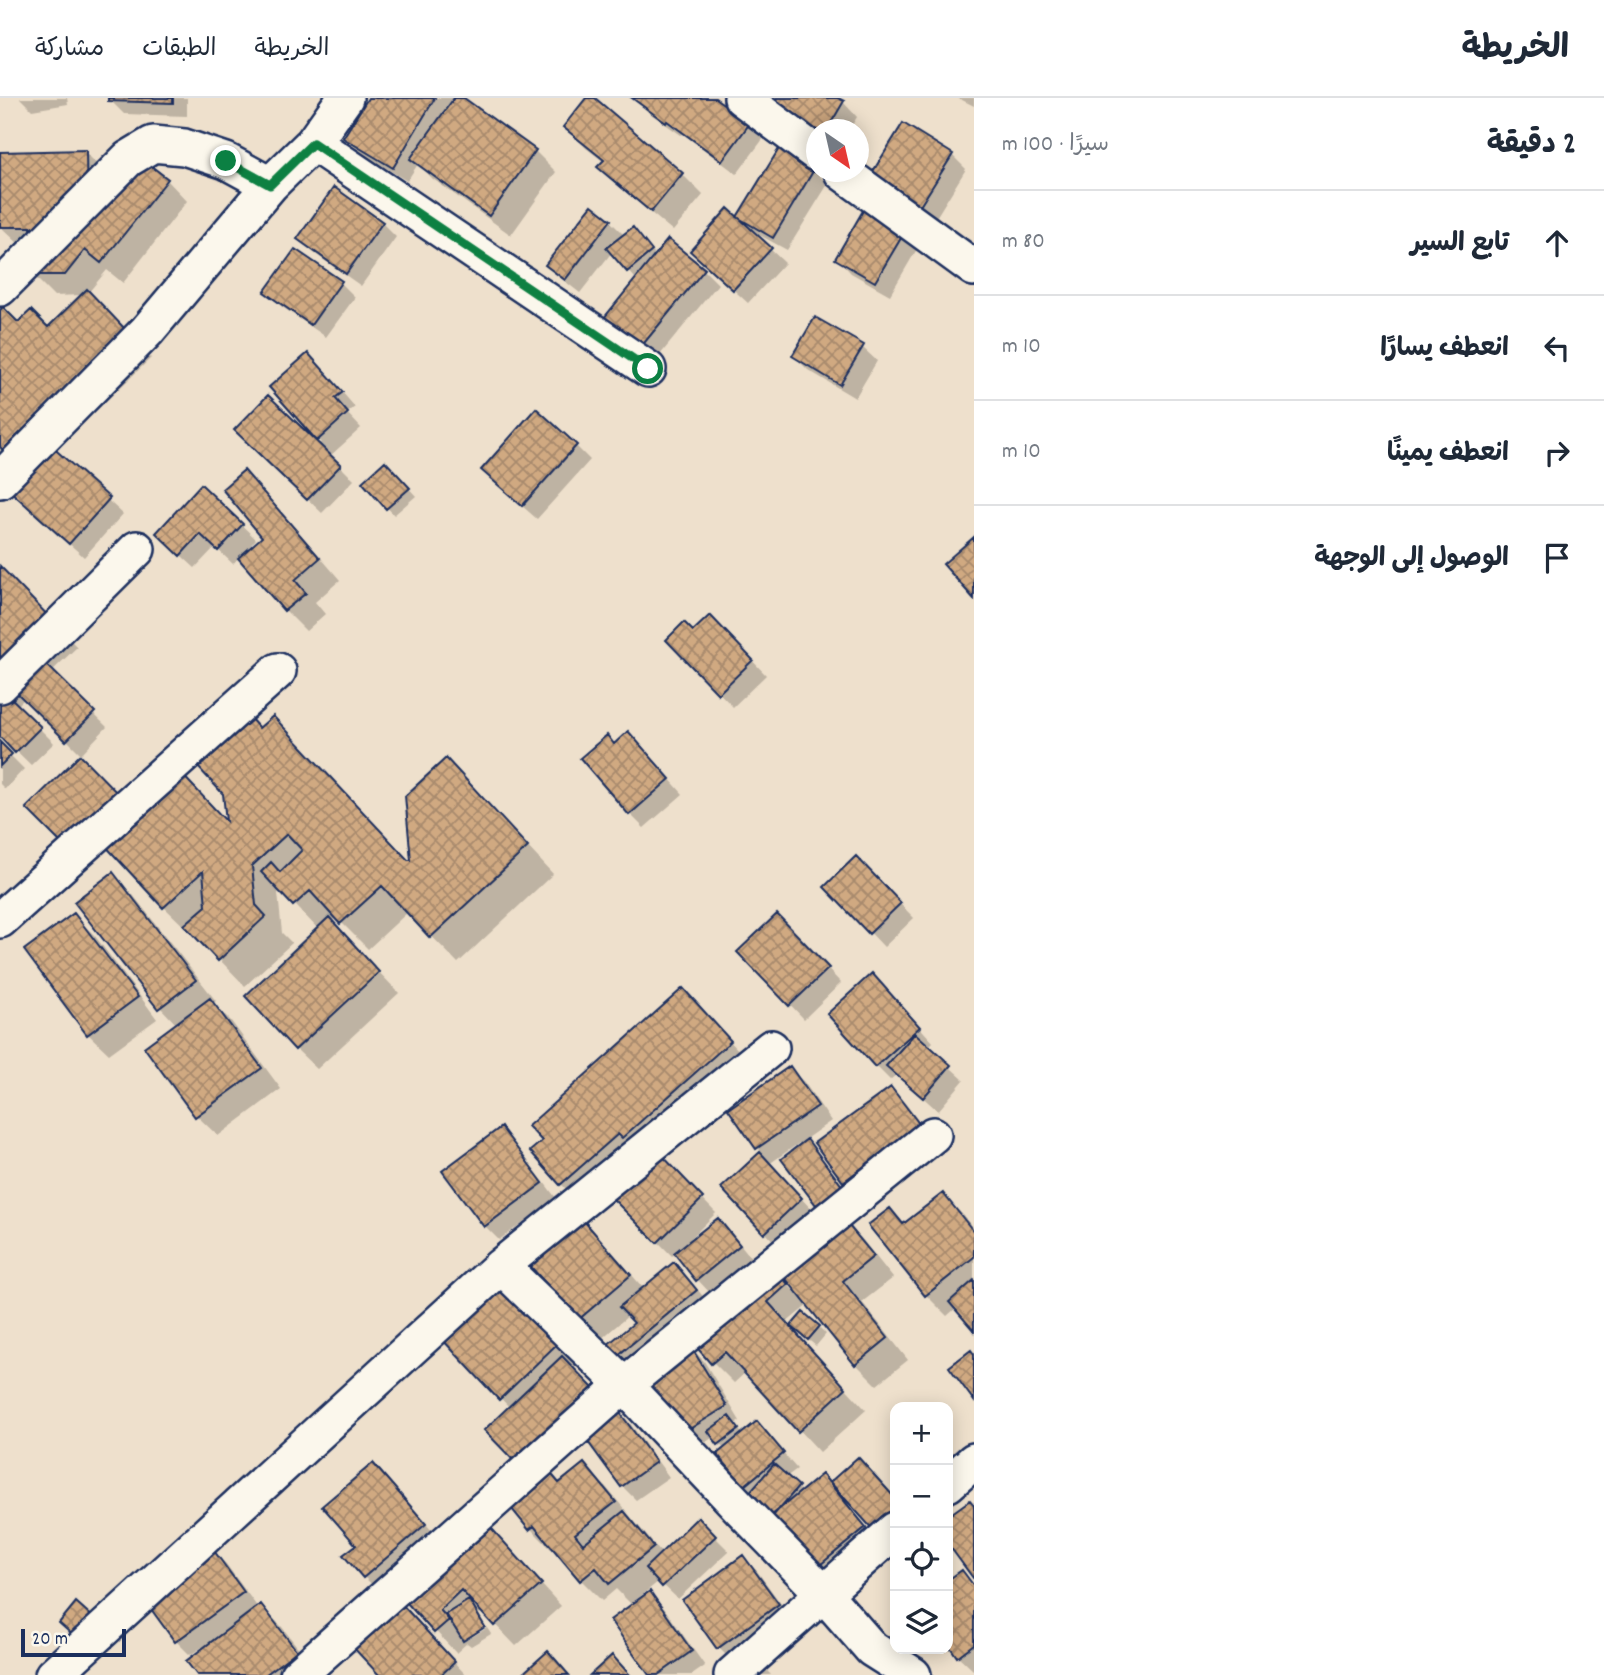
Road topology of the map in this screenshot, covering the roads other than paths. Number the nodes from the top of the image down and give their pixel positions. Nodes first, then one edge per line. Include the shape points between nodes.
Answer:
1 (345, 98) edge
2 (743, 98) edge
3 (313, 143) junction
4 (806, 144) edge
5 (856, 182) edge
6 (270, 185) junction
7 (974, 268) edge
8 (0, 288) edge
9 (648, 369) dead end
10 (0, 480) edge
11 (137, 549) dead end
12 (278, 671) dead end
13 (0, 685) edge
14 (0, 920) edge
15 (771, 1048) dead end
16 (933, 1135) dead end
17 (501, 1266) junction
18 (624, 1385) junction
19 (974, 1461) edge
20 (953, 1480) edge
21 (890, 1534) edge
22 (823, 1594) junction
23 (53, 1675) edge
24 (298, 1675) edge
25 (732, 1675) edge
26 (913, 1675) edge

1 - 3 street
2 - 4 street
3 - 6 street
3 - 9 street
5 - 7 street
6 - 8 street via 226,161 184,147 153,144 128,159
6 - 10 street via 147,331
11 - 13 street
12 - 14 street
15 - 17 street
16 - 18 street
17 - 18 street
17 - 23 street
18 - 22 street
18 - 24 street
19 - 20 street
21 - 22 street
22 - 25 street
22 - 26 street via 872,1649

